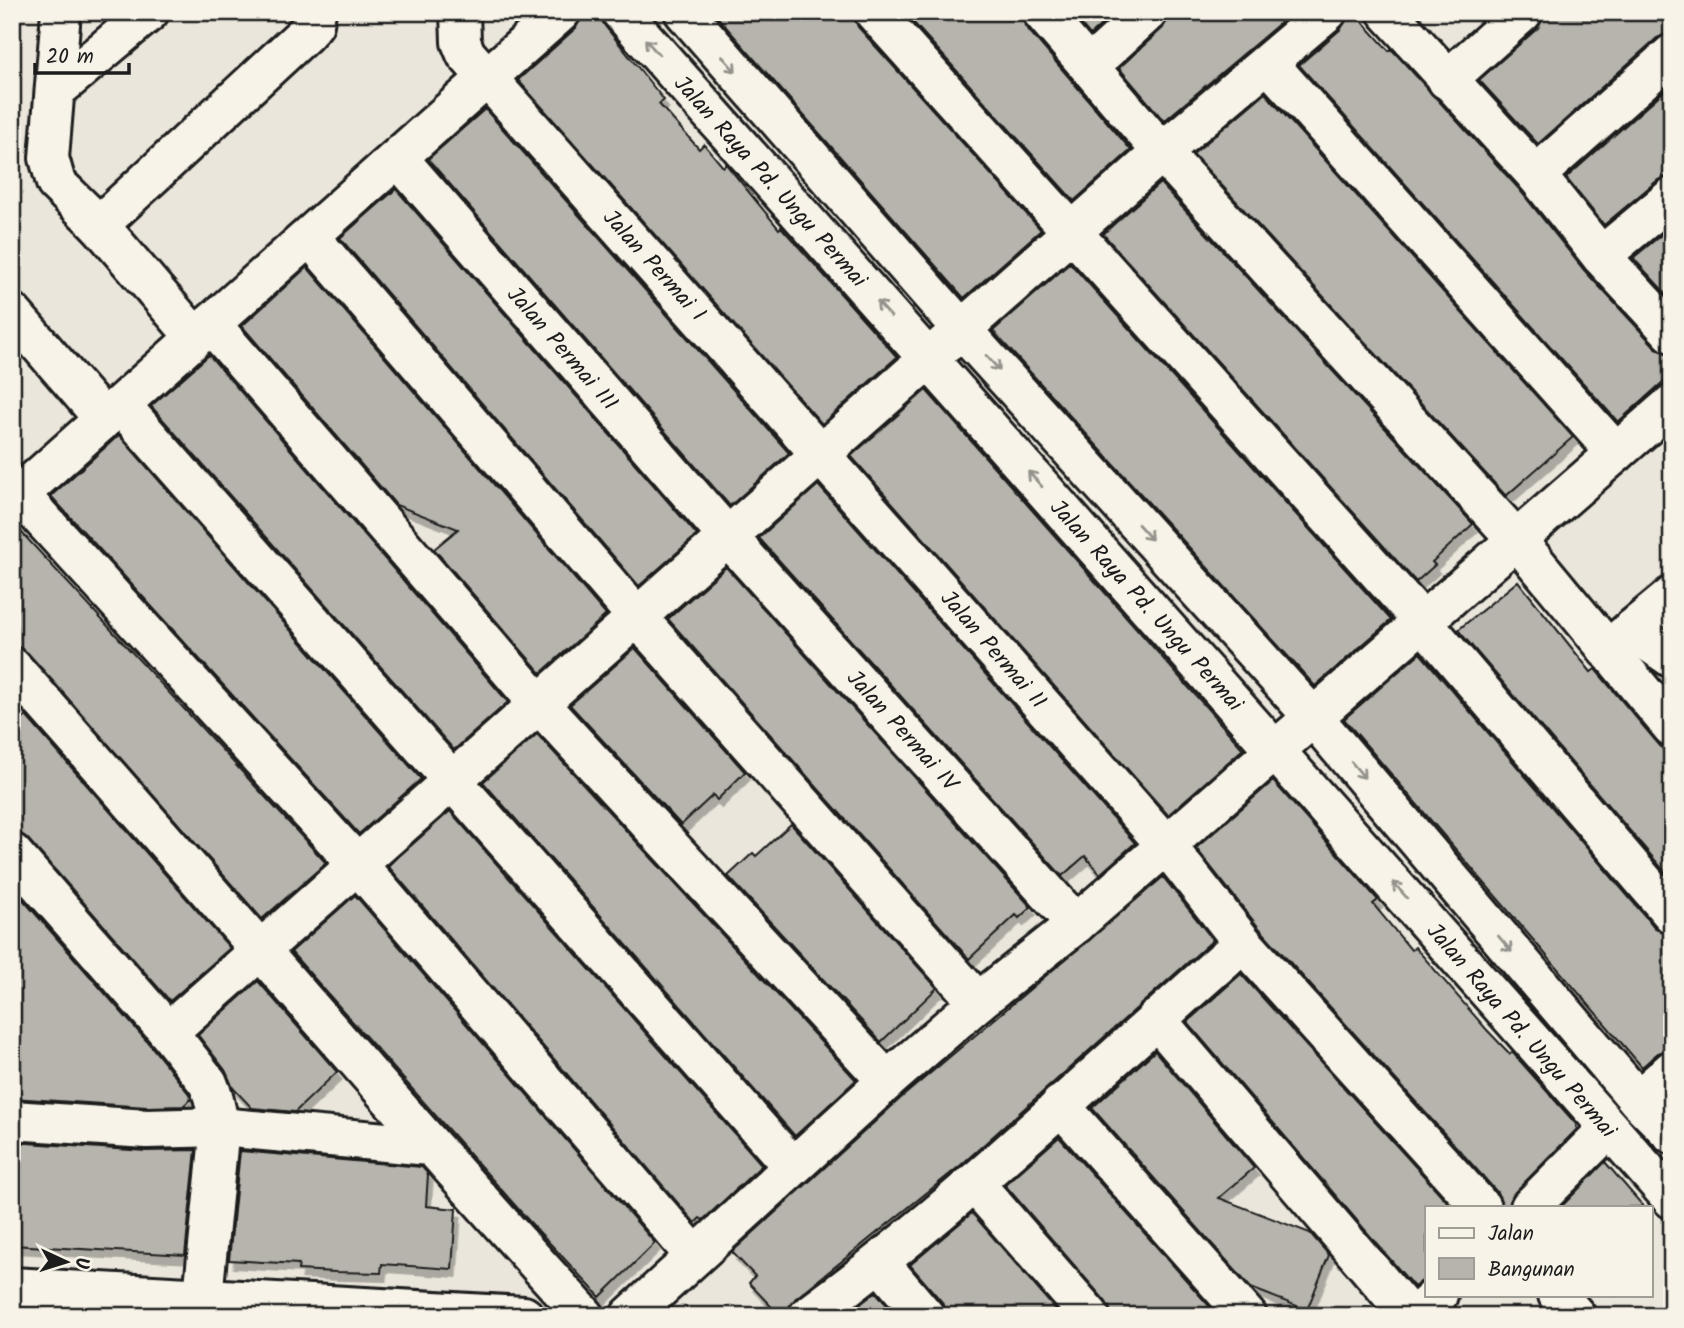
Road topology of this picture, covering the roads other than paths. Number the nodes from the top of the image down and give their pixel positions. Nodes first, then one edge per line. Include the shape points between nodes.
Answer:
1 (61, 12) edge
2 (149, 12) edge
3 (316, 12) edge
4 (460, 12) edge
5 (561, 12) edge
6 (621, 12) edge
7 (684, 12) edge
8 (874, 12) edge
9 (1042, 12) edge
10 (1148, 12) edge
11 (1328, 12) edge
12 (1387, 12) edge
13 (1523, 12) edge
14 (1672, 54) edge
15 (1268, 63) junction
16 (1089, 66) junction
17 (487, 76) junction
18 (1447, 80) junction
19 (55, 91) junction
20 (1162, 152) junction
21 (398, 158) junction
22 (1536, 175) junction
23 (1672, 197) edge
24 (99, 225) junction
25 (1073, 231) junction
26 (310, 237) junction
27 (1601, 256) junction
28 (12, 313) edge
29 (203, 331) junction
30 (963, 331) junction
31 (1672, 333) edge
32 (928, 359) junction
33 (1672, 404) edge
34 (112, 412) junction
35 (822, 453) junction
36 (1616, 453) junction
37 (16, 498) edge
38 (728, 537) junction
39 (1517, 540) junction
40 (1672, 596) edge
41 (637, 617) junction
42 (1423, 622) junction
43 (1619, 640) junction
44 (1672, 658) edge
45 (12, 667) edge
46 (539, 704) junction
47 (1314, 718) junction
48 (1672, 727) edge
49 (1276, 749) junction
50 (450, 782) junction
51 (1166, 845) junction
52 (12, 853) edge
53 (357, 864) junction
54 (1672, 914) edge
55 (1076, 925) junction
56 (1243, 943) junction
57 (262, 948) junction
58 (978, 1002) junction
59 (1156, 1019) junction
60 (168, 1032) junction
61 (1672, 1070) edge
62 (887, 1081) junction
63 (1638, 1100) junction
64 (1060, 1105) junction
65 (12, 1120) edge
66 (220, 1127) junction
67 (1608, 1129) junction
68 (1672, 1134) edge
69 (430, 1146) junction
70 (792, 1166) junction
71 (975, 1184) junction
72 (1672, 1199) edge
73 (1480, 1206) edge
74 (1531, 1206) edge
75 (695, 1256) junction
76 (880, 1263) junction
77 (12, 1287) edge
78 (1437, 1296) edge
79 (1559, 1296) edge
80 (201, 1306) edge
81 (524, 1316) edge
82 (584, 1316) edge
83 (630, 1316) edge
84 (808, 1316) edge
85 (925, 1316) edge
86 (1090, 1316) edge
87 (1247, 1316) edge
88 (1413, 1316) edge
89 (1576, 1316) edge

1 - 19 street
2 - 19 street
3 - 24 street via 306,33
4 - 17 street, Jalan Permai I via 466,54
5 - 17 street
32 -> 6 street, Jalan Raya Pd. Ungu Permai
7 -> 30 street, Jalan Raya Pd. Ungu Permai
8 - 25 street
9 - 16 street
10 - 16 street
11 - 15 street
12 - 18 street
13 - 18 street
14 - 22 street
15 - 20 street
15 - 36 street
16 - 20 street
17 - 21 street
17 - 35 street, Jalan Permai I
18 - 22 street
19 - 24 street via 51,172 56,183
20 - 25 street
20 - 39 street
21 - 26 street
21 - 38 street, Jalan Permai III
22 - 27 street
23 - 27 street
24 - 29 street
25 - 30 street
25 - 42 street
26 - 29 street
26 - 41 street
27 - 31 street
28 - 34 street
29 - 34 street
29 - 46 street
30 - 32 street
30 -> 47 street, Jalan Raya Pd. Ungu Permai
32 - 35 street
49 -> 32 street, Jalan Raya Pd. Ungu Permai
33 - 36 street
34 - 37 street
34 - 50 street
35 - 38 street
35 - 51 street, Jalan Permai II
36 - 39 street
37 - 53 street
38 - 41 street
38 - 55 street, Jalan Permai IV
39 - 42 street
39 - 43 street
40 - 43 street
41 - 46 street
41 - 58 street
42 - 47 street
42 - 54 street
43 - 44 street
43 - 48 street
45 - 57 street
46 - 50 street
46 - 62 street
47 - 49 street
47 -> 63 street, Jalan Raya Pd. Ungu Permai
49 - 51 street
67 -> 49 street, Jalan Raya Pd. Ungu Permai
50 - 53 street
50 - 70 street
51 - 55 street
51 - 56 street, Jalan Permai II
52 - 60 street
53 - 57 street
53 - 75 street
55 - 58 street
56 - 59 street
56 - 73 street, Jalan Permai II
57 - 60 street
57 - 69 street
58 - 62 street
59 - 64 street
59 - 88 street
60 - 66 street via 208,1083
61 - 63 street
62 - 70 street
63 - 68 street, Jalan Raya Pd. Ungu Permai
64 - 71 street
64 - 87 street
65 - 66 street via 147,1129
66 - 69 street
66 - 80 street
67 - 72 street, Jalan Raya Pd. Ungu Permai
67 - 74 street
69 - 82 street
70 - 75 street
71 - 76 street
71 - 86 street
75 - 83 street
76 - 84 street
76 - 85 street
77 - 80 street
78 - 88 street
79 - 89 street
80 - 81 street

